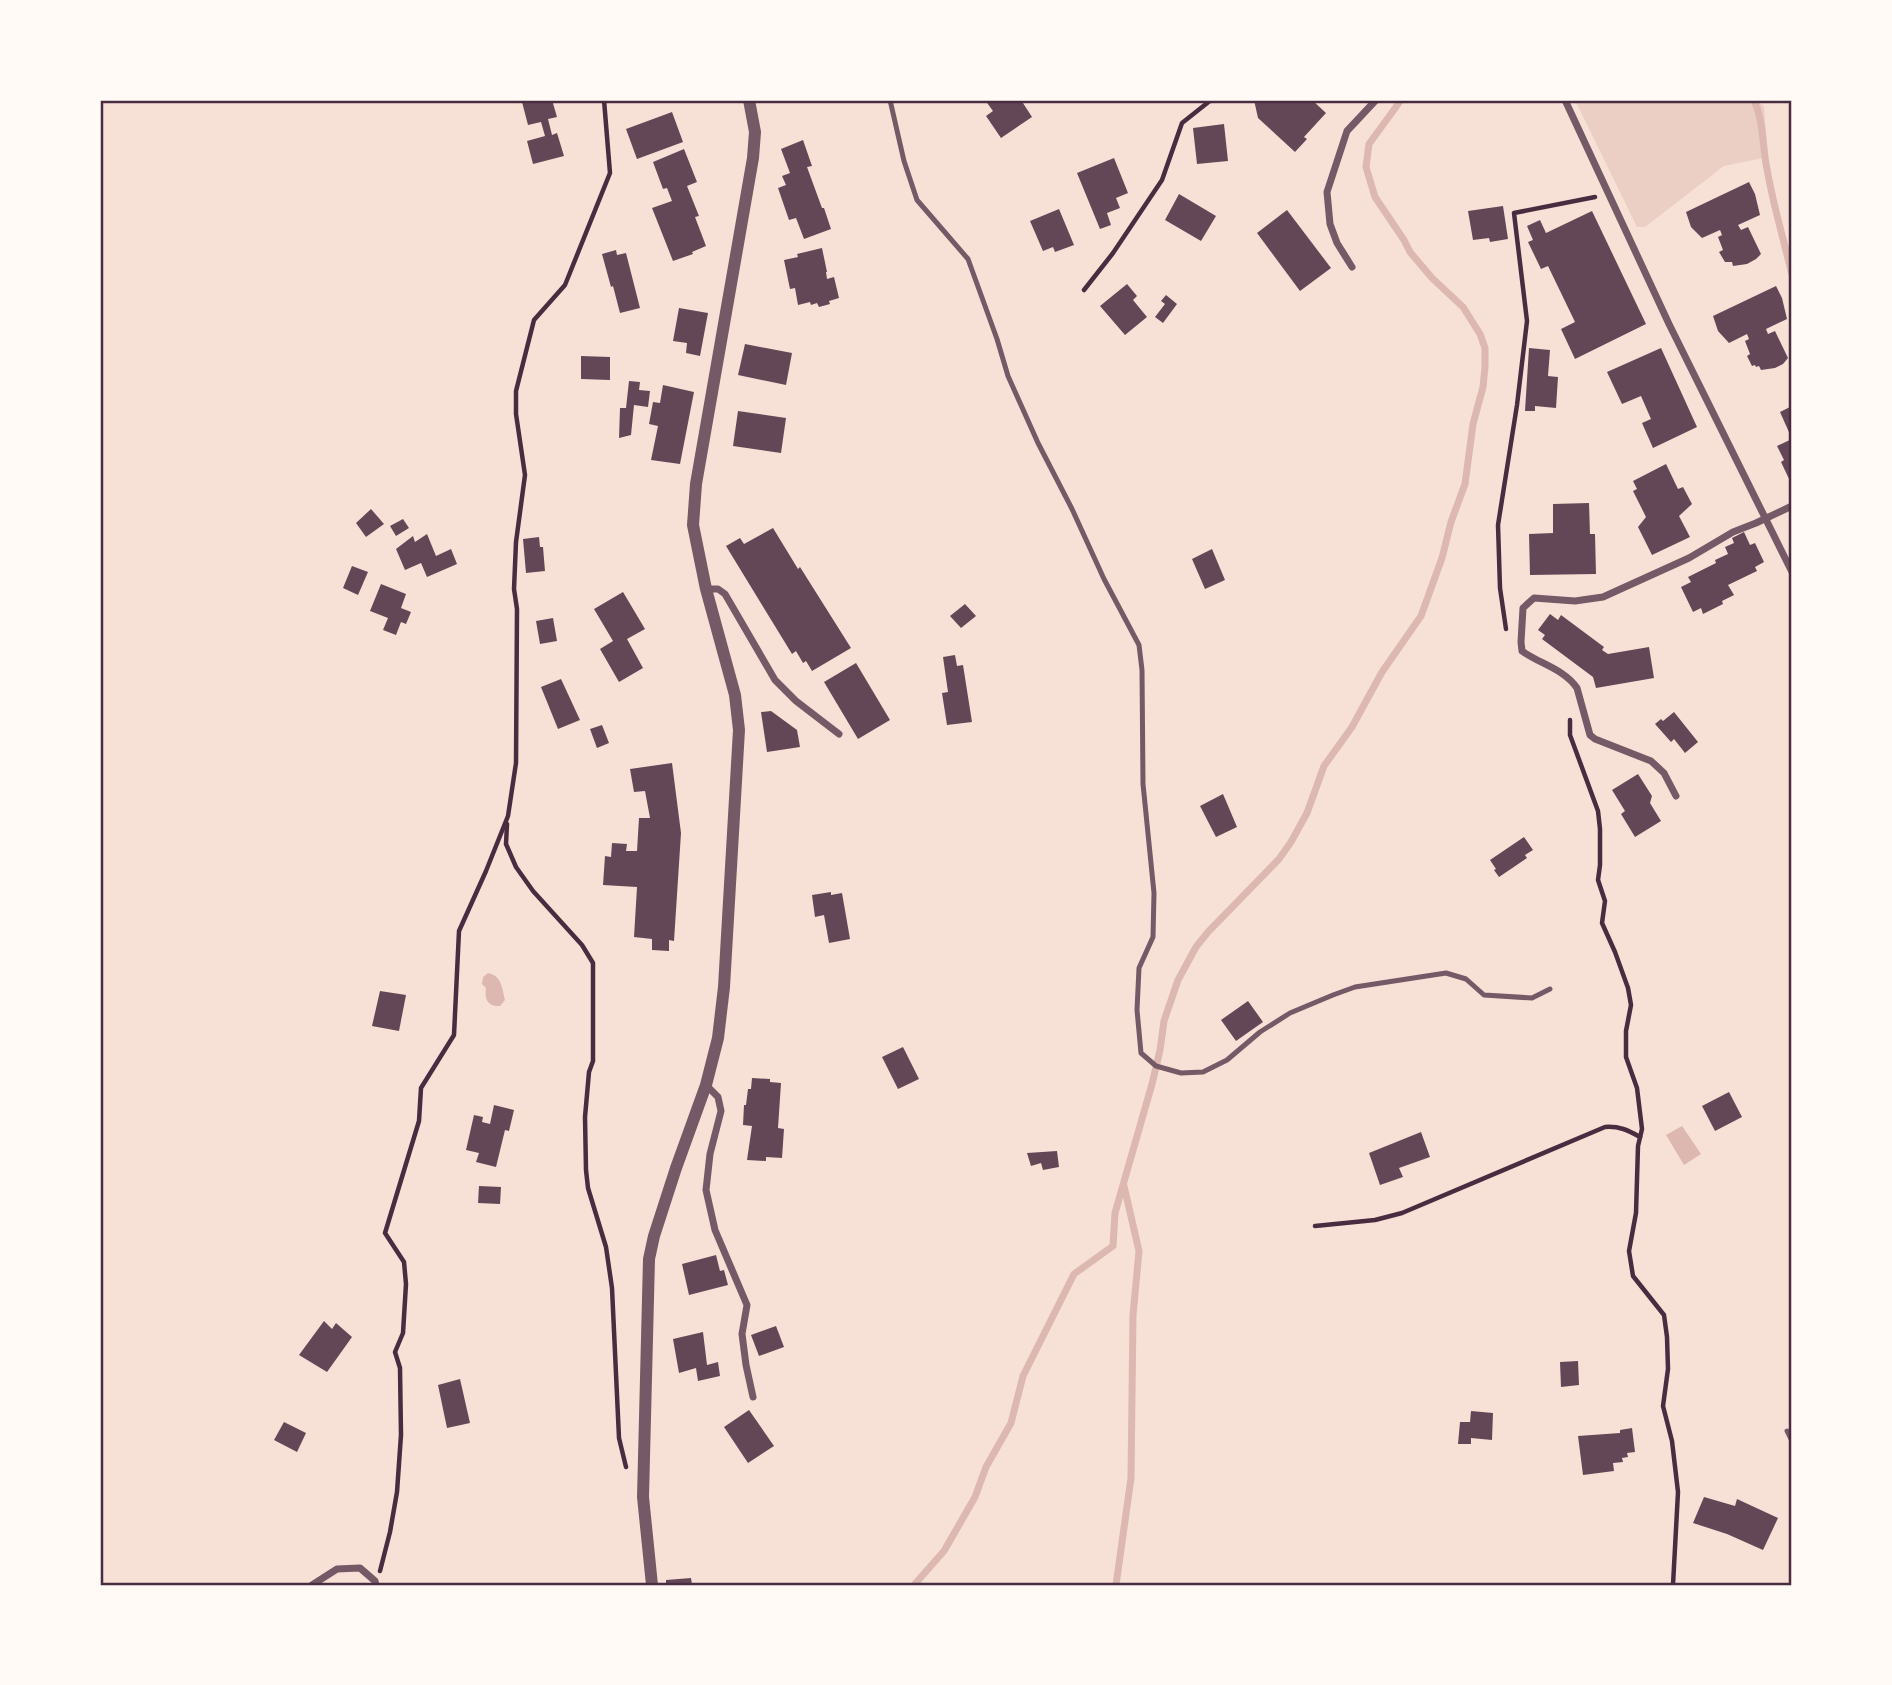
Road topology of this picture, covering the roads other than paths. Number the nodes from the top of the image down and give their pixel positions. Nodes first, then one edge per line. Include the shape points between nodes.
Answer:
1 (749, 100) edge
2 (890, 100) edge
3 (1376, 100) edge
4 (1565, 100) edge
5 (1352, 267) dead end
6 (1792, 506) edge
7 (1767, 519) junction
8 (1792, 572) edge
9 (706, 589) junction
10 (839, 734) dead end
11 (1676, 796) dead end
12 (1550, 989) dead end
13 (706, 1085) junction
14 (753, 1397) dead end
15 (1787, 1431) dead end
16 (1792, 1441) edge
17 (375, 1583) edge
18 (312, 1585) edge
19 (652, 1585) edge

1 - 9 street via 755,132 753,158 696,484 693,525
2 - 12 lane via 917,200 968,259 1008,376 1139,645 1143,784 1154,893 1153,937 1139,968 1141,1053 1156,1066 1181,1073 1203,1072 1227,1060 1290,1013 1354,987 1446,973 1466,979 1484,995 1532,998
3 - 5 street via 1347,131 1327,192 1330,224
4 - 7 street via 1669,324
6 - 7 street
7 - 8 street
7 - 11 street via 1604,597 1575,601 1534,598 1523,608 1522,651 1573,682 1590,735 1651,761
9 - 10 street via 725,594 775,680
9 - 13 street via 735,695 739,730 724,987
13 - 14 street via 718,1097 721,1111 706,1190 715,1230 747,1305 742,1334
13 - 19 street via 649,1259 643,1497
15 - 16 lane
17 - 18 street via 360,1568 337,1569

